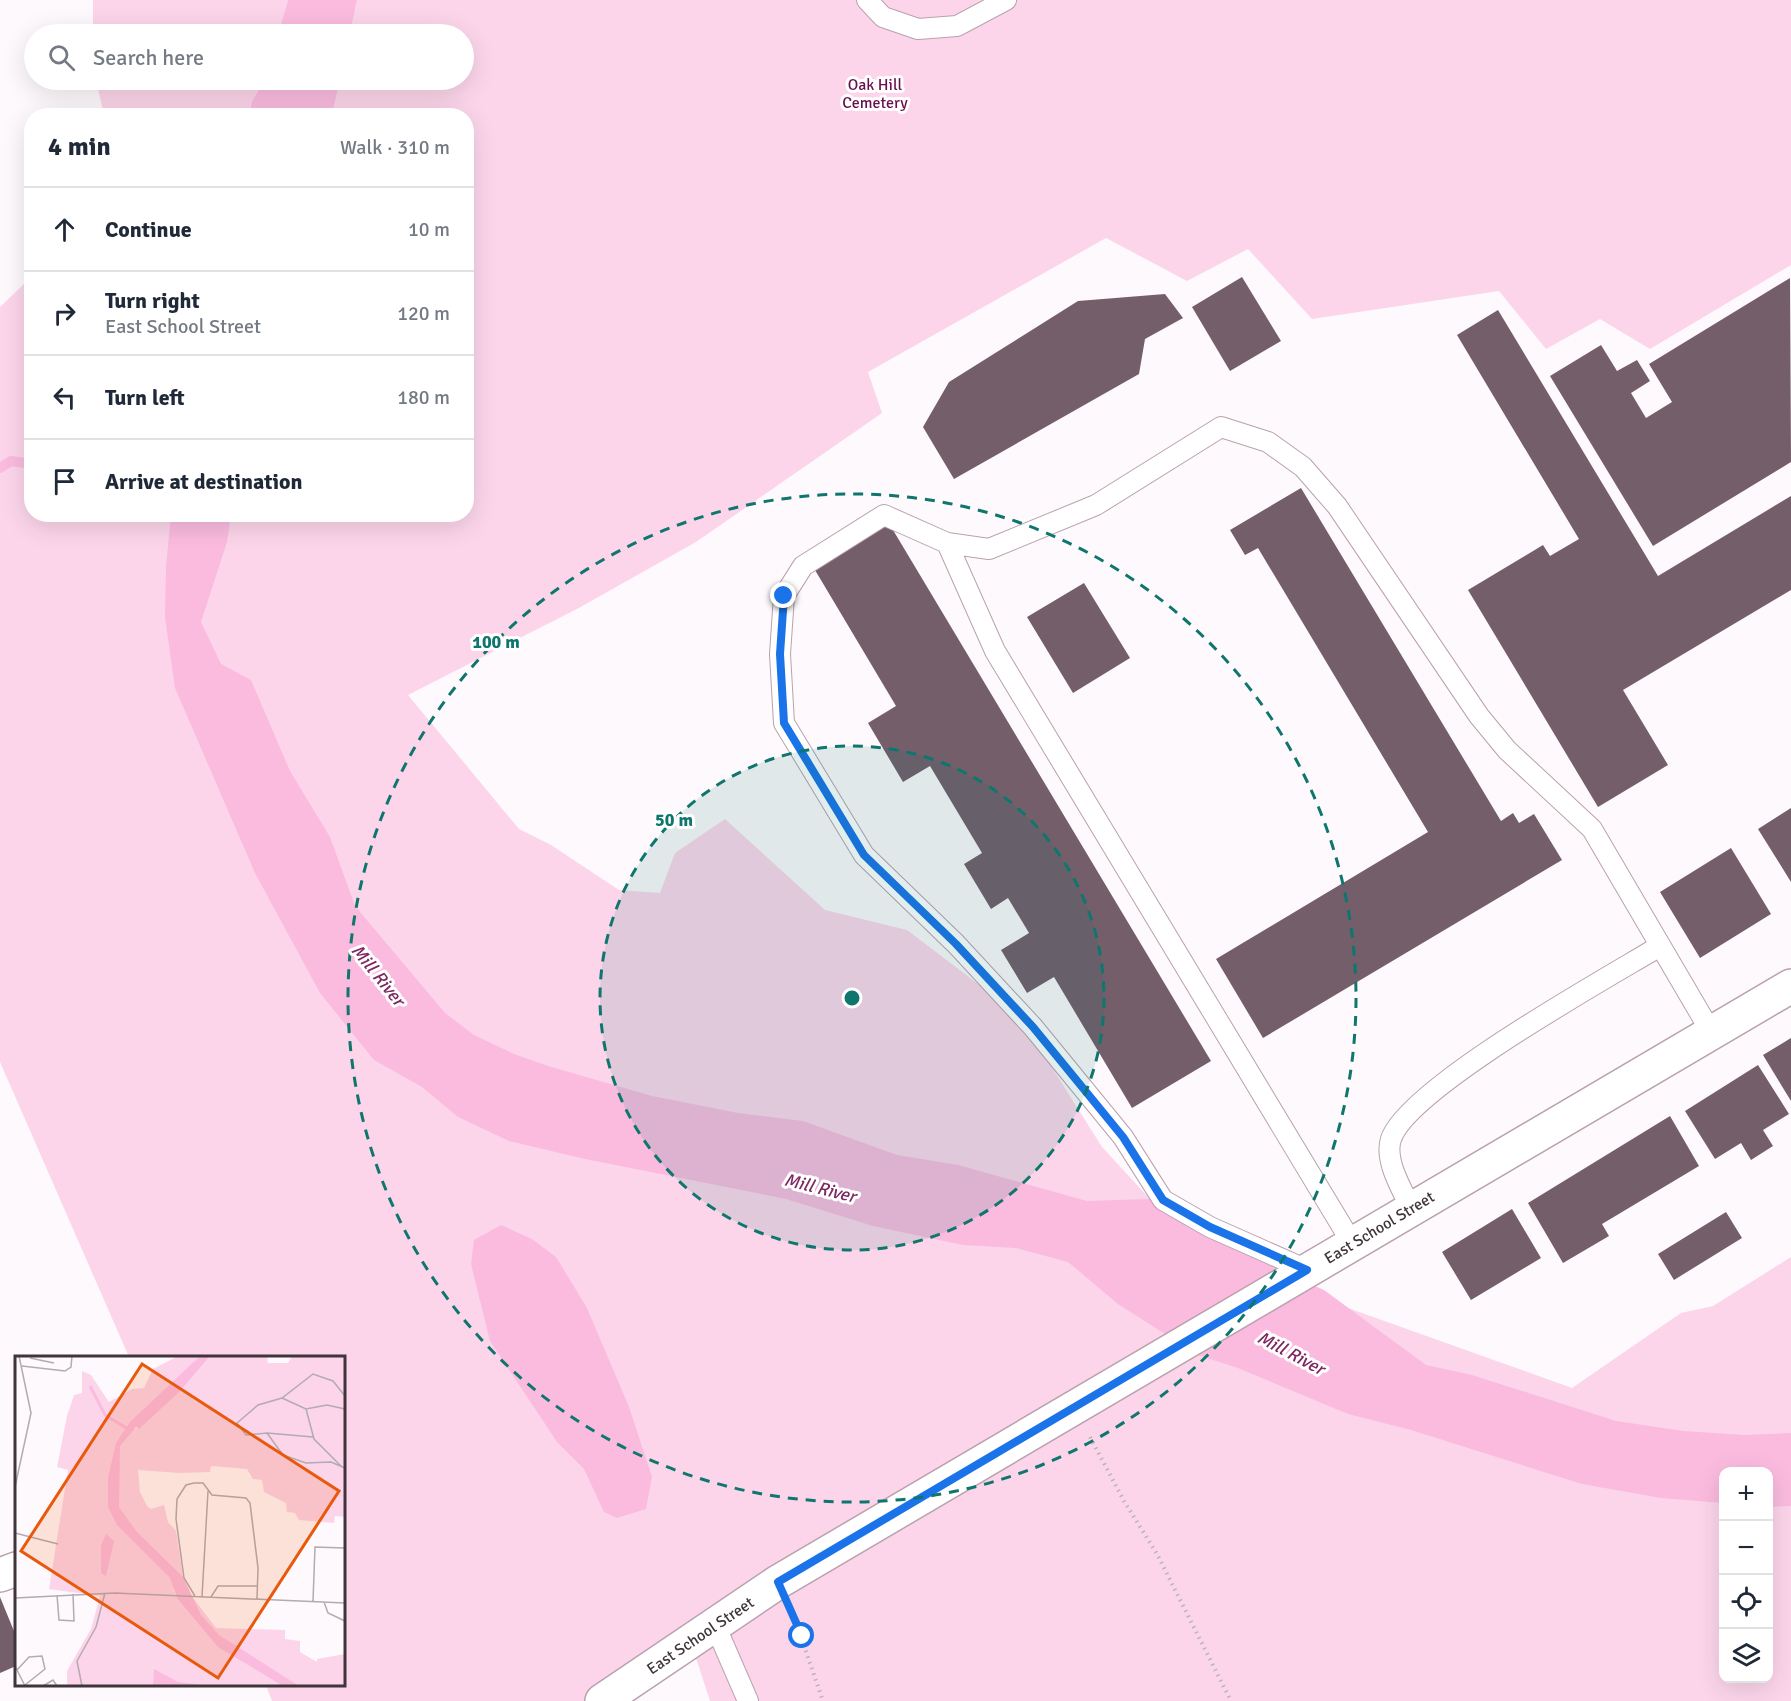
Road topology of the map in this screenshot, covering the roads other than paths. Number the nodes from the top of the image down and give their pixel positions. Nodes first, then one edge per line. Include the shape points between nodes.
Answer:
1 (867, 0) edge
2 (1006, 0) edge
3 (947, 543) junction
4 (1660, 946) junction
5 (1791, 986) edge
6 (1711, 1032) junction
7 (1411, 1208) junction
8 (1352, 1243) junction
9 (1303, 1272) junction
10 (15, 1569) edge
11 (0, 1575) edge
12 (715, 1625) junction
13 (602, 1701) edge
14 (748, 1701) edge

1 - 2 lane via 883,17 918,29 957,26
3 - 4 lane via 989,549 1085,509 1221,427 1268,442 1303,467 1337,506 1479,716 1507,750 1592,829
3 - 8 lane via 995,651
3 - 9 lane via 884,515 803,566 784,596 780,654 784,723 864,855 956,944 1033,1027 1123,1137 1163,1200
4 - 6 lane
4 - 7 lane via 1460,1071 1411,1109 1391,1140 1392,1169
5 - 6 street, East School Street
6 - 7 street, East School Street
7 - 8 street, East School Street
8 - 9 street, East School Street
9 - 12 street, East School Street via 778,1582
10 - 11 street
12 - 13 street, East School Street
12 - 14 lane

